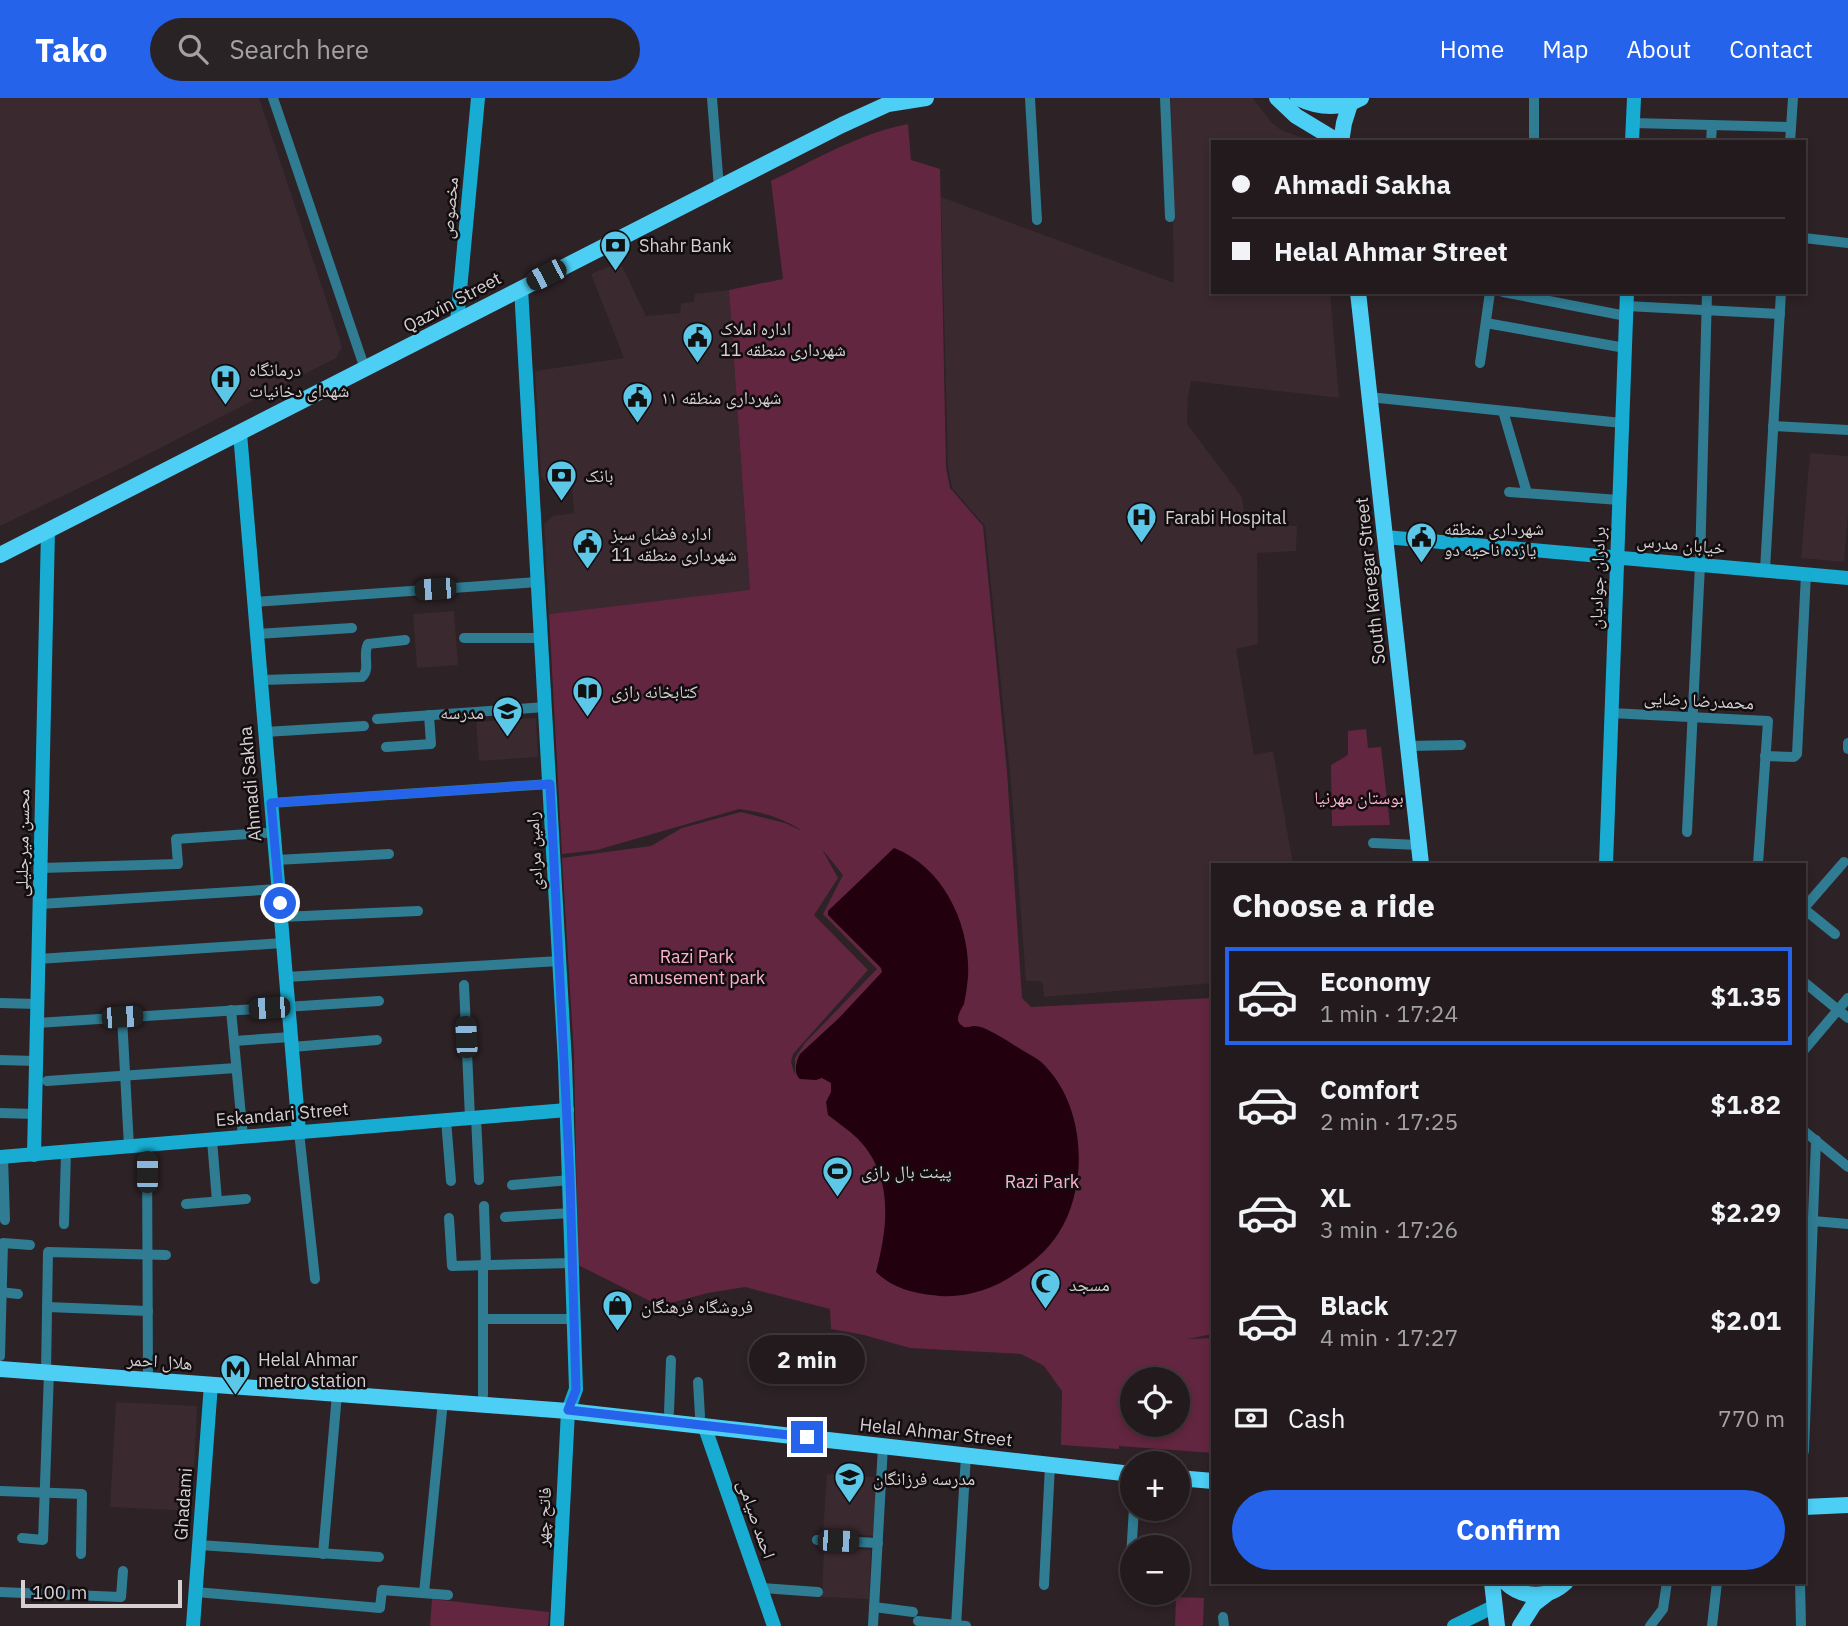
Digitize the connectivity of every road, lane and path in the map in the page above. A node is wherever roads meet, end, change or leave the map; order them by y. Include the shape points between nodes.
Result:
1 (273, 98) edge
2 (478, 98) edge
3 (712, 98) edge
4 (926, 98) edge
5 (1030, 98) edge
6 (1165, 98) edge
7 (1277, 98) edge
8 (1298, 98) edge
9 (1534, 98) edge
10 (1634, 98) edge
11 (1793, 98) edge
12 (909, 99) edge
13 (1356, 101) edge
14 (1633, 123) junction
15 (1712, 125) junction
16 (1791, 127) junction
17 (1337, 140) edge
18 (1340, 140) edge
19 (1534, 140) edge
20 (1632, 140) edge
21 (1711, 140) edge
22 (1790, 140) edge
23 (719, 188) junction
24 (1170, 218) dead end
25 (1037, 220) dead end
26 (1806, 238) edge
27 (1848, 243) edge
28 (521, 288) junction
29 (1358, 294) edge
30 (1490, 294) edge
31 (1522, 294) edge
32 (1707, 294) edge
33 (1781, 294) edge
34 (1626, 305) edge
35 (1707, 310) junction
36 (1780, 314) junction
37 (457, 322) junction
38 (1486, 323) junction
39 (1625, 348) junction
40 (1480, 363) dead end
41 (365, 369) junction
42 (1370, 397) junction
43 (1503, 411) junction
44 (1622, 423) junction
45 (1773, 426) junction
46 (1848, 430) edge
47 (240, 433) junction
48 (1508, 492) dead end
49 (1527, 493) junction
50 (1619, 500) junction
51 (48, 531) junction
52 (1385, 537) junction
53 (0, 555) edge
54 (1617, 557) junction
55 (1700, 565) junction
56 (1765, 570) junction
57 (1806, 574) junction
58 (1848, 578) edge
59 (538, 582) junction
60 (254, 602) junction
61 (352, 628) dead end
62 (257, 634) junction
63 (464, 638) dead end
64 (541, 638) junction
65 (405, 640) dead end
66 (261, 680) junction
67 (545, 707) junction
68 (1611, 713) junction
69 (429, 715) junction
70 (1692, 718) junction
71 (377, 719) dead end
72 (364, 726) dead end
73 (265, 733) junction
74 (1848, 743) edge
75 (1461, 745) dead end
76 (1408, 746) junction
77 (386, 747) dead end
78 (1848, 750) edge
79 (1765, 756) junction
80 (550, 784) junction
81 (271, 803) junction
82 (1687, 832) dead end
83 (265, 834) dead end
84 (1373, 843) dead end
85 (1419, 845) junction
86 (390, 854) dead end
87 (276, 860) junction
88 (1844, 862) edge
89 (1421, 863) edge
90 (1606, 863) edge
91 (1758, 863) edge
92 (41, 868) junction
93 (278, 889) junction
94 (40, 904) junction
95 (1806, 907) edge
96 (418, 911) dead end
97 (1806, 911) edge
98 (281, 917) junction
99 (1835, 933) dead end
100 (283, 943) junction
101 (38, 959) junction
102 (560, 961) junction
103 (286, 977) junction
104 (1806, 984) edge
105 (464, 985) dead end
106 (1848, 998) edge
107 (379, 1001) dead end
108 (0, 1003) edge
109 (37, 1004) junction
110 (288, 1007) junction
111 (231, 1010) junction
112 (1838, 1010) junction
113 (122, 1017) junction
114 (1848, 1018) edge
115 (37, 1023) junction
116 (377, 1040) dead end
117 (234, 1041) junction
118 (291, 1042) junction
119 (1806, 1048) edge
120 (0, 1060) edge
121 (36, 1061) junction
122 (236, 1069) junction
123 (125, 1076) junction
124 (47, 1081) dead end
125 (567, 1110) junction
126 (0, 1113) edge
127 (35, 1114) junction
128 (473, 1118) junction
129 (446, 1120) junction
130 (299, 1132) junction
131 (1806, 1132) edge
132 (243, 1137) junction
133 (212, 1140) junction
134 (1816, 1140) junction
135 (147, 1145) junction
136 (129, 1147) junction
137 (66, 1152) junction
138 (34, 1155) junction
139 (1, 1157) edge
140 (1848, 1167) edge
141 (479, 1180) dead end
142 (570, 1180) junction
143 (451, 1181) dead end
144 (512, 1185) dead end
145 (1809, 1186) edge
146 (246, 1199) dead end
147 (216, 1201) junction
148 (186, 1204) dead end
149 (484, 1206) dead end
150 (571, 1213) junction
151 (505, 1217) dead end
152 (449, 1218) dead end
153 (5, 1220) dead end
154 (1812, 1221) junction
155 (64, 1224) dead end
156 (1848, 1224) edge
157 (30, 1245) dead end
158 (148, 1254) junction
159 (166, 1255) dead end
160 (573, 1262) junction
161 (485, 1264) junction
162 (1807, 1266) edge
163 (314, 1279) dead end
164 (1, 1292) edge
165 (18, 1294) dead end
166 (47, 1307) junction
167 (148, 1311) junction
168 (574, 1319) junction
169 (483, 1320) junction
170 (1806, 1354) edge
171 (0, 1356) edge
172 (671, 1360) dead end
173 (0, 1369) edge
174 (47, 1372) junction
175 (148, 1380) junction
176 (698, 1382) dead end
177 (211, 1384) junction
178 (337, 1394) junction
179 (483, 1395) dead end
180 (443, 1401) junction
181 (568, 1410) junction
182 (669, 1412) dead end
183 (702, 1420) junction
184 (883, 1446) junction
185 (966, 1455) junction
186 (1050, 1465) junction
187 (1120, 1473) edge
188 (1190, 1479) edge
189 (1211, 1481) edge
190 (0, 1491) edge
191 (44, 1492) junction
192 (1848, 1505) edge
193 (1806, 1507) edge
194 (22, 1538) dead end
195 (817, 1540) dead end
196 (878, 1543) junction
197 (199, 1545) junction
198 (81, 1554) dead end
199 (323, 1554) junction
200 (379, 1557) dead end
201 (123, 1571) dead end
202 (1492, 1584) edge
203 (1508, 1584) edge
204 (1563, 1584) edge
205 (1667, 1584) edge
206 (1717, 1584) edge
207 (1800, 1584) edge
208 (1044, 1586) dead end
209 (761, 1588) junction
210 (0, 1592) edge
211 (196, 1592) junction
212 (818, 1592) dead end
213 (424, 1593) junction
214 (1547, 1594) junction
215 (448, 1595) dead end
216 (1495, 1606) junction
217 (874, 1607) junction
218 (193, 1626) edge
219 (557, 1626) edge
220 (774, 1626) edge
221 (873, 1626) edge
222 (959, 1626) edge
223 (1454, 1626) edge
224 (1497, 1626) edge
225 (1520, 1626) edge
226 (1650, 1626) edge
227 (1712, 1626) edge
228 (1801, 1626) edge

1 - 41 street
2 - 37 street, مخصوص
3 - 23 street
4 - 12 main road, Qazvin Street
5 - 25 street
6 - 24 street
7 - 17 main road via 1296,116
8 - 13 main road via 1320,106
9 - 19 street
10 - 14 street
11 - 16 street
12 - 23 main road, Qazvin Street via 862,115
13 - 18 main road
14 - 15 street
14 - 20 street
15 - 16 street
15 - 21 street
16 - 22 street
23 - 28 main road, Qazvin Street
26 - 27 street
28 - 37 main road, Qazvin Street
28 - 59 street, رامین مرادی
29 - 42 main road, South Karegar Street
30 - 38 street
31 - 34 street
32 - 35 street
33 - 36 street
34 - 35 street
34 - 39 street, برادران جوادیان
35 - 36 street
35 - 55 street
36 - 45 street
37 - 41 main road, Qazvin Street
38 - 39 street
38 - 40 street
39 - 44 street, برادران جوادیان
41 - 47 main road, Qazvin Street
42 - 43 street
42 - 52 main road, South Karegar Street
43 - 44 street
43 - 49 street
44 - 50 street, برادران جوادیان
45 - 46 street
45 - 56 street
47 - 51 main road, Qazvin Street
47 - 60 street, Ahmadi Sakha
48 - 49 street
49 - 50 street
50 - 54 street, برادران جوادیان
51 - 53 main road, Qazvin Street
51 - 92 street, محسن میرجلیلی
52 - 54 street, خیابان مدرس
52 - 76 main road, South Karegar Street
54 - 55 street, خیابان مدرس
54 - 68 street, برادران جوادیان
55 - 56 street, خیابان مدرس
55 - 70 street
56 - 57 street, خیابان مدرس
57 - 58 street, خیابان مدرس
57 - 79 street via 1796,756
59 - 60 street
59 - 64 street, رامین مرادی
60 - 62 street, Ahmadi Sakha
61 - 62 street
62 - 66 street, Ahmadi Sakha
63 - 64 street
64 - 67 street, رامین مرادی
65 - 66 street via 368,644 362,677
66 - 73 street, Ahmadi Sakha
67 - 69 street
67 - 80 street, رامین مرادی
68 - 70 street, محمدرضا رضایی
68 - 90 street, برادران جوادیان
69 - 71 street
69 - 77 street via 431,744
70 - 79 street, محمدرضا رضایی via 1768,721
70 - 82 street
72 - 73 street
73 - 81 street, Ahmadi Sakha
74 - 78 street
75 - 76 street
76 - 85 main road, South Karegar Street
79 - 91 street, محمدرضا رضایی
80 - 81 street
80 - 102 street, رامین مرادی
81 - 87 street, Ahmadi Sakha
83 - 92 street via 176,839 178,864
84 - 85 street
85 - 89 main road, South Karegar Street
86 - 87 street
87 - 93 street, Ahmadi Sakha
88 - 95 street
92 - 94 street, محسن میرجلیلی
93 - 94 street
93 - 98 street, Ahmadi Sakha
94 - 101 street, محسن میرجلیلی
96 - 98 street
97 - 99 street
98 - 100 street, Ahmadi Sakha
100 - 101 street
100 - 103 street, Ahmadi Sakha
101 - 109 street, محسن میرجلیلی
102 - 103 street
102 - 125 street, رامین مرادی
103 - 110 street, Ahmadi Sakha
104 - 112 street
105 - 128 street
106 - 112 street
107 - 110 street
108 - 109 street
109 - 115 street, محسن میرجلیلی
110 - 111 street
110 - 118 street, Ahmadi Sakha
111 - 113 street
111 - 117 street
112 - 114 street
112 - 119 street
113 - 115 street
113 - 123 street
115 - 121 street, محسن میرجلیلی
116 - 118 street
117 - 118 street
117 - 122 street
118 - 130 street, Ahmadi Sakha
120 - 121 street
121 - 127 street, محسن میرجلیلی
122 - 123 street
122 - 132 street
123 - 124 street
123 - 136 street
125 - 128 street, Eskandari Street
125 - 142 street, رامین مرادی
126 - 127 street
127 - 138 street, محسن میرجلیلی
128 - 129 street, Eskandari Street
128 - 141 street
129 - 130 street, Eskandari Street
129 - 143 street
130 - 132 street, Eskandari Street
130 - 163 street
131 - 134 street
132 - 133 street, Eskandari Street
133 - 135 street, Eskandari Street
133 - 147 street
134 - 140 street
134 - 145 street
135 - 136 street, Eskandari Street
135 - 158 street
136 - 137 street, Eskandari Street
137 - 138 street, Eskandari Street
137 - 155 street
138 - 139 street, Eskandari Street
139 - 153 street
142 - 144 street
142 - 150 street, رامین مرادی
145 - 154 street
146 - 147 street
147 - 148 street
149 - 161 street
150 - 151 street
150 - 160 street, رامین مرادی
152 - 161 street via 452,1266
154 - 156 street
154 - 162 street
157 - 164 street via 3,1243
158 - 159 street
158 - 166 street via 48,1252
158 - 167 street
160 - 161 street
160 - 168 street, رامین مرادی
161 - 169 street
162 - 170 street
164 - 165 street
164 - 171 street
166 - 167 street
166 - 174 street
167 - 175 street
168 - 169 street
168 - 181 street, رامین مرادی via 576,1390
169 - 179 street
172 - 182 street
173 - 174 main road, هلال احمر
174 - 175 main road, هلال احمر
174 - 191 street
175 - 177 main road, هلال احمر
176 - 183 street
177 - 178 main road, هلال احمر
177 - 197 street, Ghadami
178 - 180 main road, هلال احمر
178 - 199 street
180 - 181 main road, هلال احمر
180 - 213 street
181 - 183 main road, Helal Ahmar Street
181 - 219 street, فاتح چهر
183 - 184 main road, Helal Ahmar Street
183 - 209 street, احمد صیامی
184 - 185 main road, Helal Ahmar Street
184 - 196 street
185 - 186 main road, Helal Ahmar Street
185 - 222 street
186 - 187 main road, Helal Ahmar Street
186 - 208 street
188 - 189 main road
190 - 191 street
191 - 194 street via 43,1540
191 - 198 street via 82,1494
192 - 193 main road
195 - 196 street
196 - 217 street
197 - 199 street
197 - 211 street, Ghadami
199 - 200 street
201 - 210 street via 121,1597
202 - 216 main road
203 - 214 main road via 1523,1594
204 - 214 main road
205 - 226 street via 1663,1609
206 - 227 street
207 - 228 street
209 - 212 street
209 - 220 street, احمد صیامی
211 - 213 street via 380,1608 382,1590
211 - 218 street, Ghadami
213 - 215 street
214 - 225 main road
216 - 223 street
216 - 224 main road
217 - 221 street
217 - 222 street

